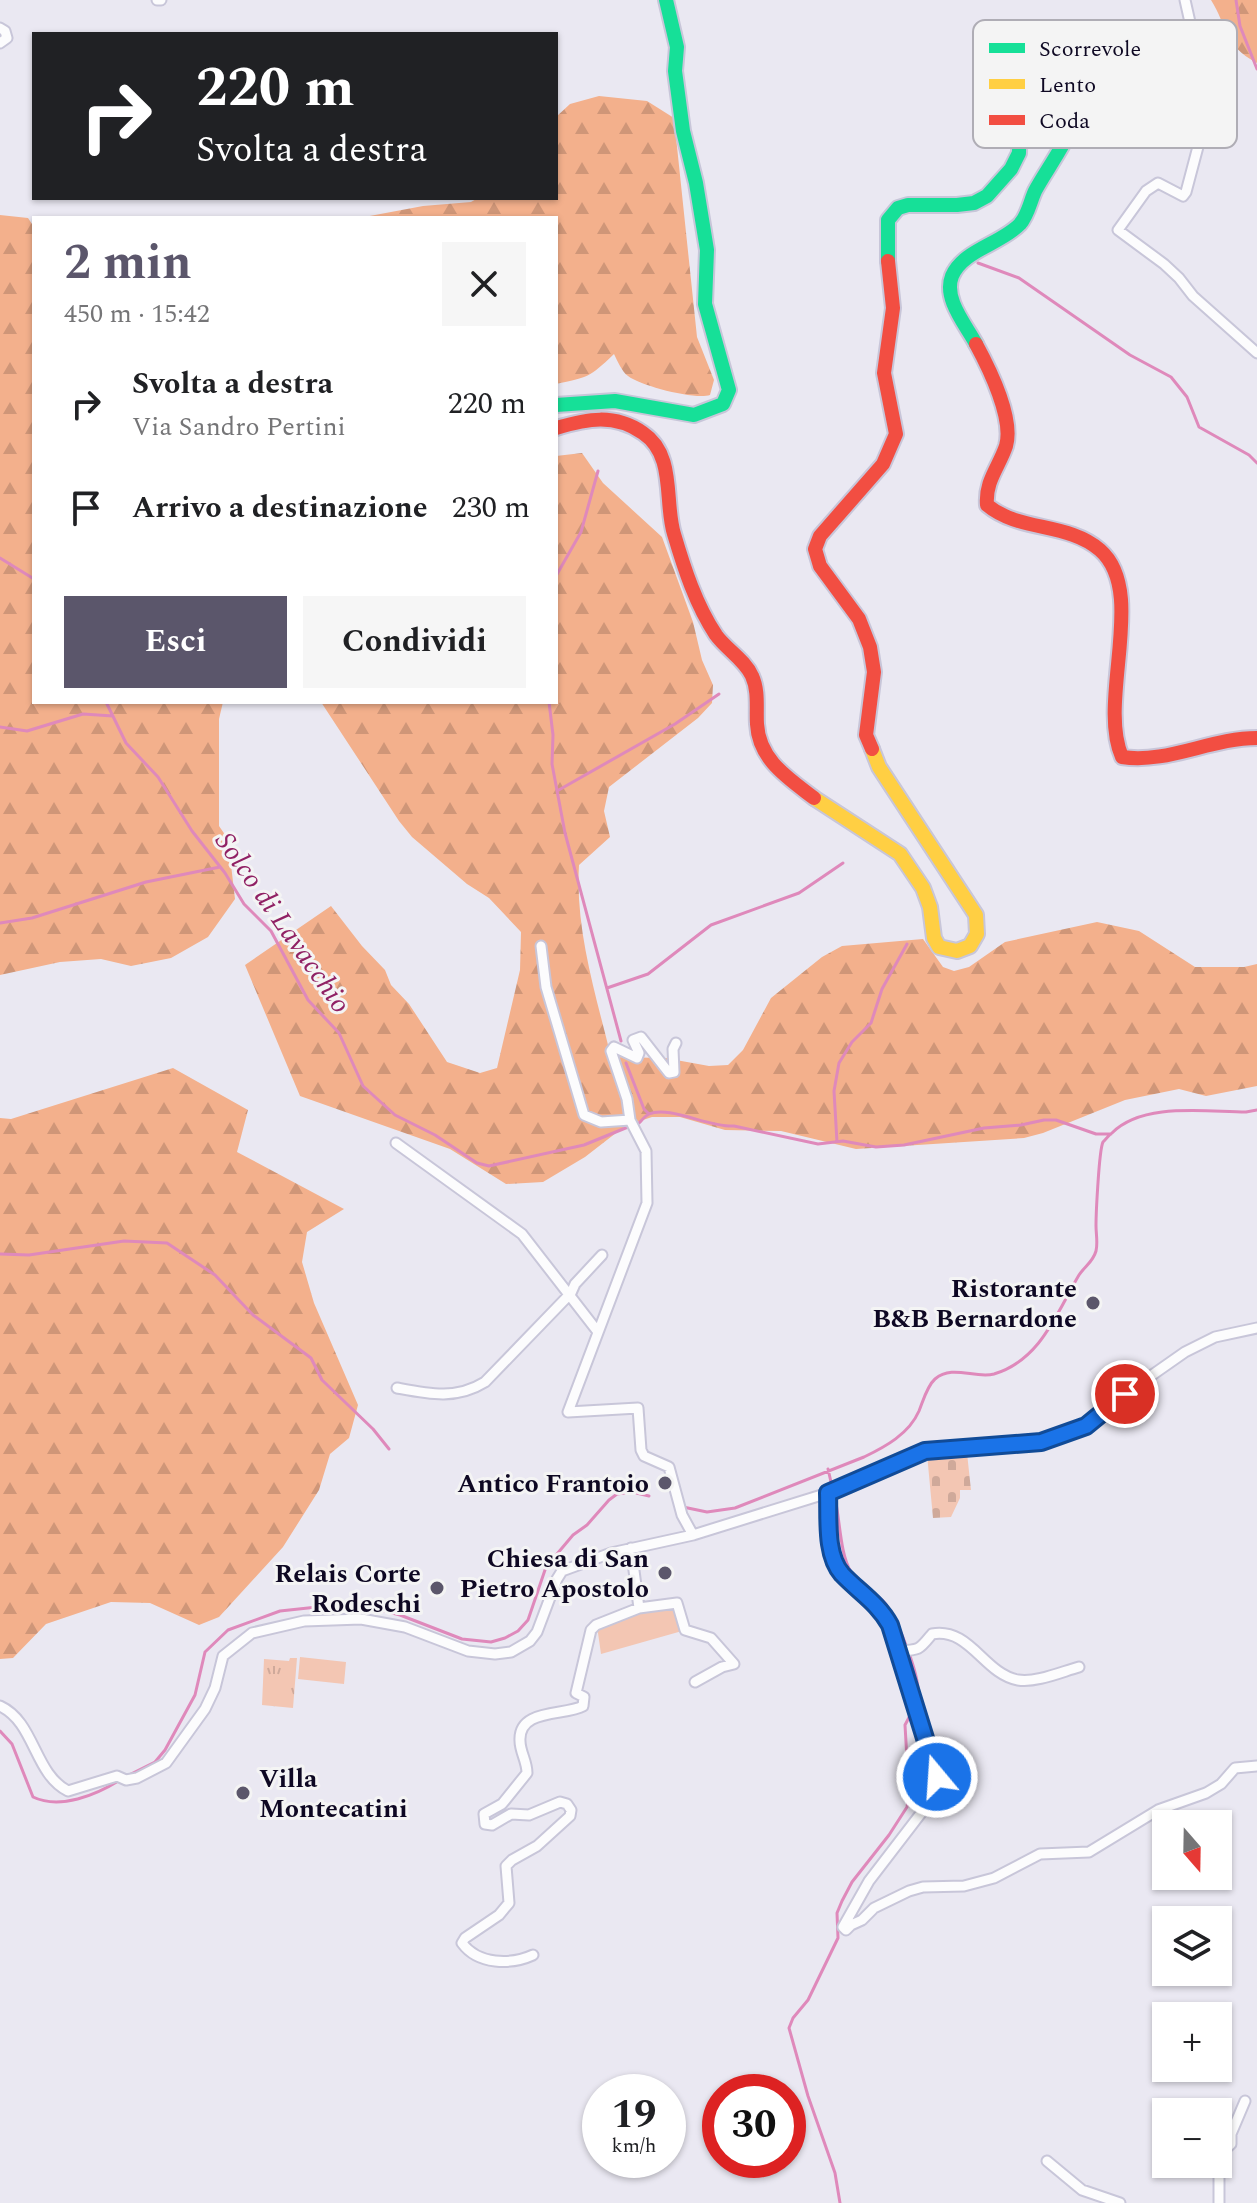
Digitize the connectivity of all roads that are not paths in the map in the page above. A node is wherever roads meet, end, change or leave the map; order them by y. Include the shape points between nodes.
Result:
1 (666, 0) edge
2 (1185, 0) edge
3 (1189, 20) edge
4 (0, 28) edge
5 (0, 43) edge
6 (1019, 148) edge
7 (1059, 148) edge
8 (1198, 148) edge
9 (1257, 353) edge
10 (558, 405) edge
11 (558, 427) edge
12 (1257, 738) edge
13 (541, 946) dead end
14 (676, 1043) dead end
15 (630, 1120) junction
16 (396, 1143) dead end
17 (602, 1255) dead end
18 (571, 1293) junction
19 (1257, 1328) edge
20 (598, 1332) junction
21 (397, 1388) dead end
22 (828, 1493) junction
23 (693, 1535) junction
24 (631, 1548) junction
25 (639, 1608) junction
26 (899, 1651) junction
27 (1079, 1667) dead end
28 (695, 1682) dead end
29 (0, 1706) edge
30 (1257, 1766) edge
31 (533, 1955) dead end
32 (1245, 2101) dead end
33 (1047, 2161) dead end
34 (1120, 2203) edge
35 (1219, 2203) edge

1 - 10 main road via 677,47 679,107 707,250 705,304 729,390 723,404 694,415 615,401
2 - 3 street
4 - 5 street via 7,38
6 - 11 main road via 1011,169 974,203 908,205 891,213 886,235 893,308 884,373 896,434 883,464 820,536 815,549 820,566 867,635 874,672 866,735 879,767 976,915 979,930 966,950 939,947 923,888 900,854 832,811 769,761 757,728 752,675 717,636 698,603 674,535 659,450 644,433 619,422 592,418
7 - 12 main road via 1023,221 960,264 950,284 1008,430 986,485 987,505 1002,517 1063,531 1088,543 1114,566 1120,591 1113,732 1122,757 1149,758 1234,737
8 - 9 street via 1183,196 1158,183 1118,230 1164,264
13 - 15 street via 546,987 584,1115 601,1122
14 - 15 street via 674,1072 669,1073 641,1037 633,1042 637,1058 614,1047 611,1051
15 - 20 street via 646,1151 647,1203
16 - 18 street via 510,1222
17 - 18 street
18 - 20 street
18 - 21 street via 471,1391 437,1395
19 - 22 street via 1215,1337 1185,1352 1086,1426 1041,1442 925,1451
20 - 23 street via 568,1412 638,1408 641,1450 669,1467
22 - 23 street
22 - 26 street via 833,1558 840,1572 881,1609
23 - 24 street
24 - 25 street
24 - 29 street via 562,1571 537,1632 511,1652 468,1651 405,1627 361,1619 304,1621 252,1633 223,1656 215,1688 180,1747 166,1763 127,1778 68,1791 48,1772 10,1710
25 - 28 street via 677,1603 685,1630 711,1638 734,1664
25 - 31 street via 591,1630 576,1693 584,1697 583,1706 535,1717 525,1725 520,1741 527,1773 502,1804 484,1814 488,1825 560,1802 571,1810 564,1823 506,1866 509,1903 462,1943 485,1958 506,1963
26 - 27 street via 925,1647 932,1634 942,1632 1021,1681
26 - 30 street via 937,1777 925,1808 852,1908 846,1930 909,1891 994,1878 1040,1854 1089,1852 1158,1810 1206,1793 1235,1768
32 - 35 street via 1231,2144 1219,2155
33 - 34 street via 1082,2190

